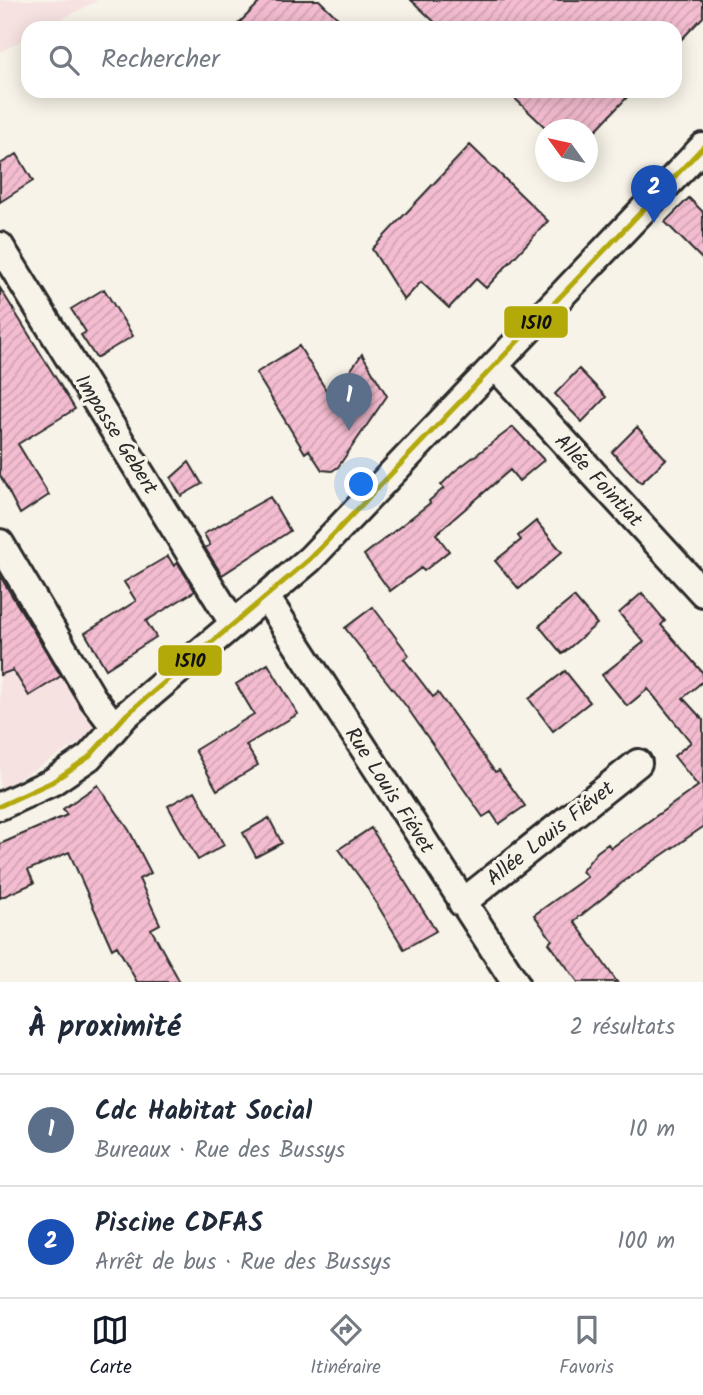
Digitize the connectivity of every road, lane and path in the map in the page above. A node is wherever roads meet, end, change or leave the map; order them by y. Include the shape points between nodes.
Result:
1 (703, 147) edge
2 (0, 246) edge
3 (495, 366) junction
4 (0, 542) edge
5 (703, 593) edge
6 (266, 597) junction
7 (233, 623) junction
8 (114, 726) junction
9 (638, 763) dead end
10 (0, 806) edge
11 (462, 903) junction
12 (515, 982) edge

1 - 3 street
2 - 7 street, Impasse Gebert
3 - 5 street, Allée Fointiat
3 - 6 street via 354,515
4 - 8 street
6 - 7 street
6 - 11 street, Rue Louis Fiévet
7 - 8 street
8 - 10 street via 104,744 89,757 52,782
9 - 11 street, Allée Louis Fiévet
11 - 12 street, Rue Louis Fiévet

